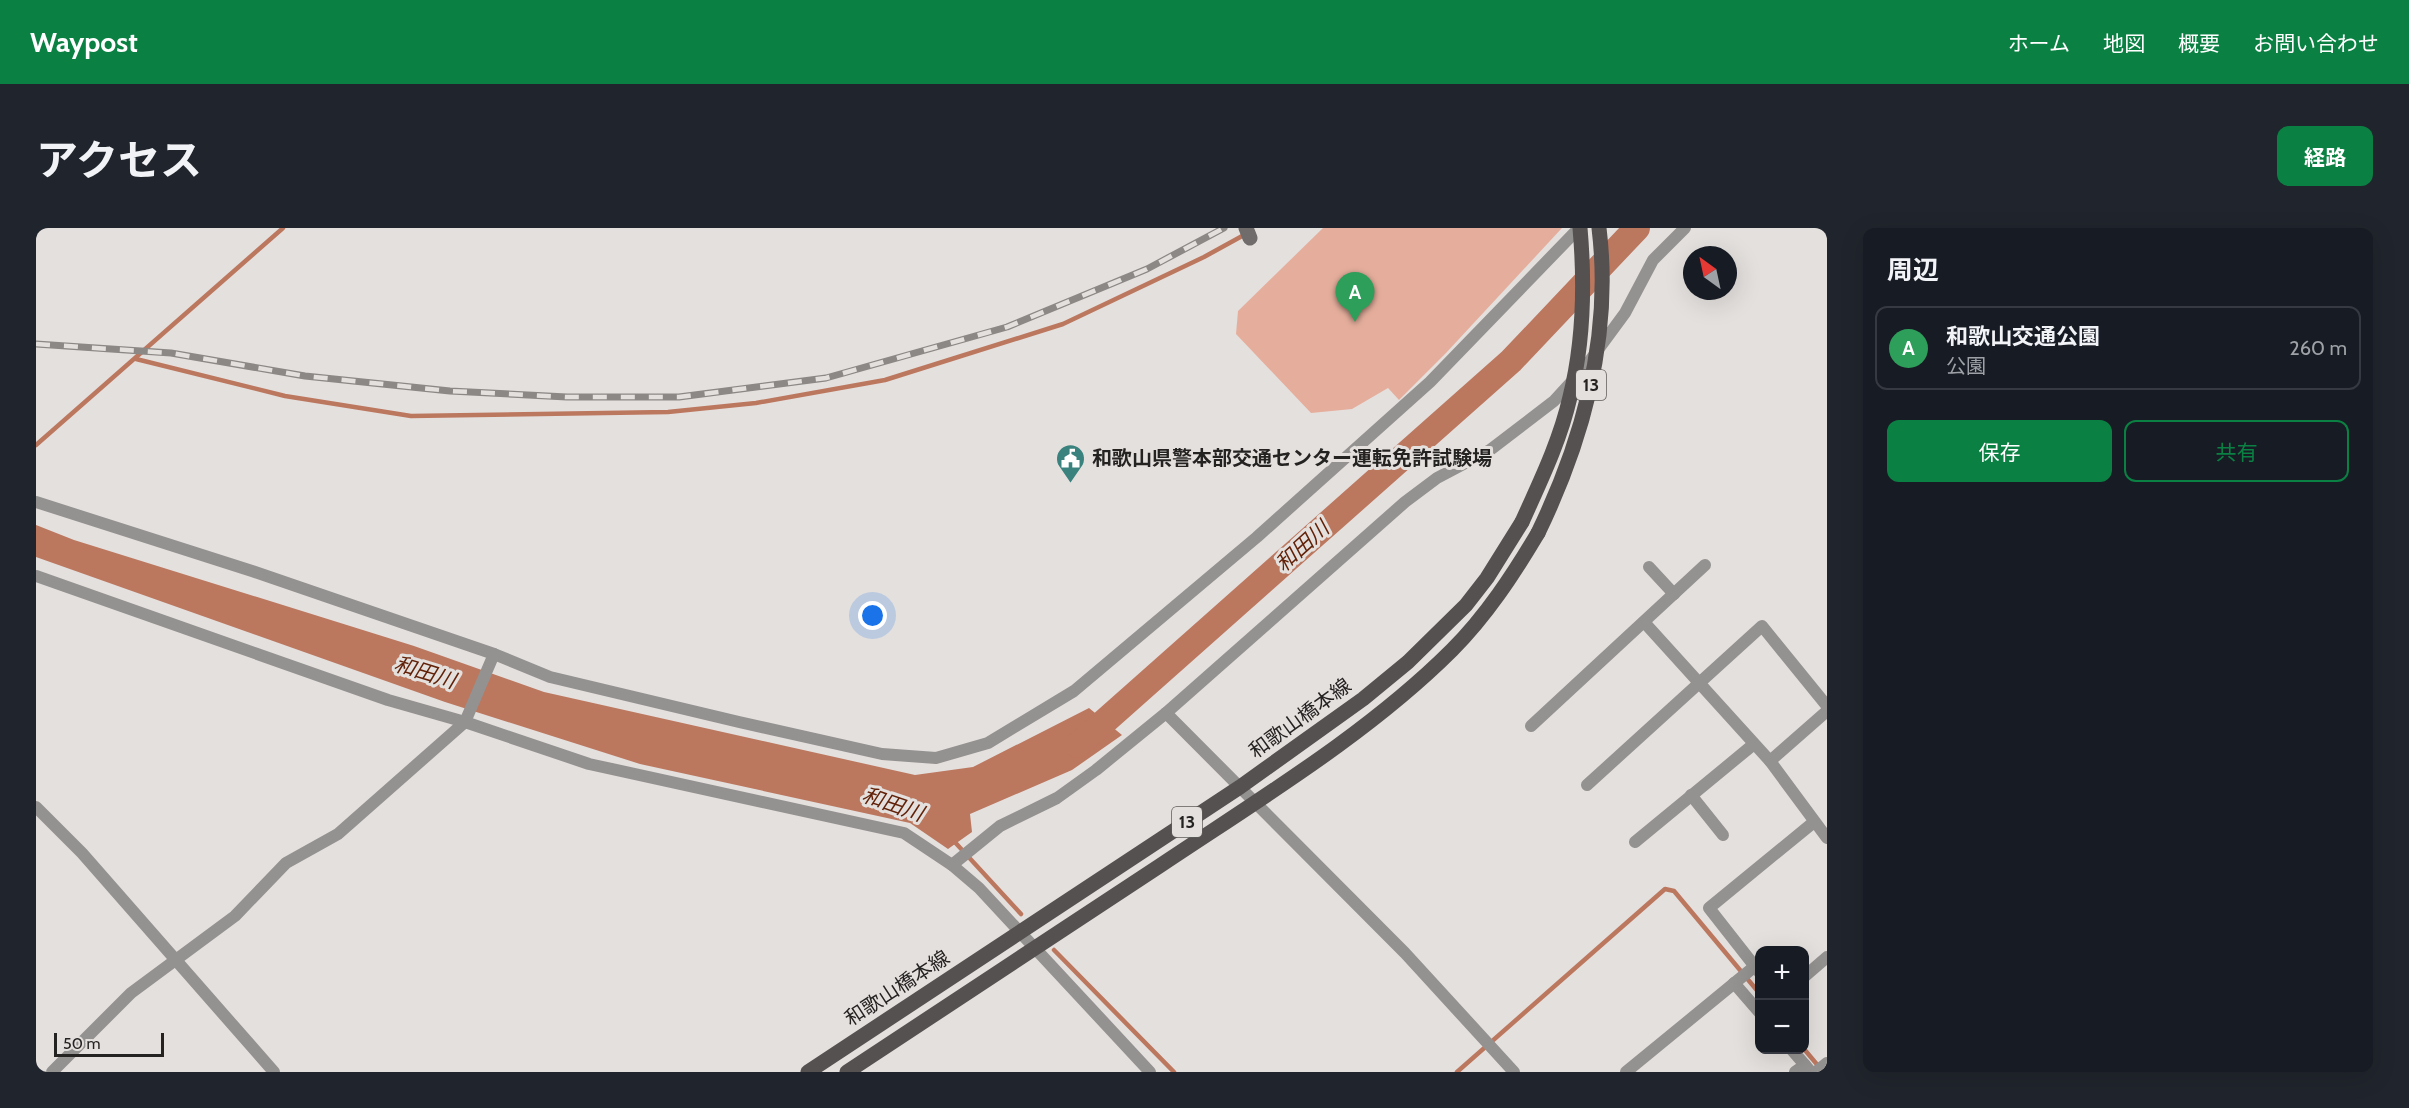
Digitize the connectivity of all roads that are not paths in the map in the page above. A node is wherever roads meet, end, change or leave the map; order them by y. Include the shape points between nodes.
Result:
1 (1579, 228) edge
2 (1599, 228) edge
3 (1685, 228) edge
4 (36, 501) edge
5 (1706, 565) dead end
6 (1649, 567) dead end
7 (36, 576) edge
8 (1674, 594) junction
9 (1644, 622) junction
10 (492, 656) junction
11 (1699, 682) junction
12 (1827, 706) edge
13 (1827, 711) edge
14 (1166, 713) junction
15 (465, 722) junction
16 (1532, 726) dead end
17 (1754, 744) junction
18 (1770, 761) junction
19 (1587, 785) dead end
20 (1240, 787) junction
21 (1691, 795) junction
22 (1255, 802) junction
23 (36, 807) edge
24 (1814, 822) junction
25 (1723, 835) dead end
26 (1827, 838) edge
27 (1635, 842) dead end
28 (952, 865) junction
29 (1020, 932) junction
30 (1034, 948) junction
31 (1827, 957) edge
32 (177, 960) junction
33 (1755, 967) edge
34 (1755, 971) edge
35 (1809, 973) edge
36 (1734, 984) junction
37 (1755, 1007) edge
38 (1794, 1054) edge
39 (1827, 1063) edge
40 (1804, 1070) edge
41 (52, 1072) edge
42 (274, 1072) edge
43 (808, 1072) edge
44 (847, 1072) edge
45 (1150, 1072) edge
46 (1514, 1072) edge
47 (1626, 1072) edge
48 (1816, 1072) edge

1 - 10 street via 1430,382 1257,537 1074,691 988,743 936,758 882,754 550,676
1 - 20 main road, 和歌山橋本線 / 13, bridge via 1583,310 1570,399 1522,522 1480,587 1426,646 1363,699
2 - 22 main road, 13, bridge via 1601,308 1594,370 1570,462 1538,533 1494,600 1438,663 1393,703
3 - 14 street via 1653,261 1625,314 1554,401 1490,450 1437,478 1405,502
4 - 10 street via 240,567
5 - 8 street
6 - 8 street
7 - 15 street via 388,700
8 - 9 street
9 - 11 street
9 - 16 street
10 - 15 street
11 - 12 street via 1762,626
11 - 17 street
11 - 19 street
13 - 18 street
14 - 20 street
14 - 28 street via 1057,798 1000,826
15 - 28 street via 590,764 904,833
15 - 32 street via 338,834 286,863 235,916
17 - 18 street
17 - 21 street
18 - 24 street
20 - 22 street
20 - 29 main road, 和歌山橋本線 / 13
21 - 25 street
21 - 27 street
22 - 30 main road, 13
22 - 46 street via 1405,953
23 - 32 street
24 - 26 street
24 - 33 street via 1709,908
28 - 29 street
29 - 30 street
29 - 43 main road, 和歌山橋本線 / 13
30 - 44 main road, 13
30 - 45 street
31 - 35 street
32 - 41 street via 131,993
32 - 42 street
34 - 36 street
36 - 37 street
36 - 47 street
38 - 40 street
39 - 48 street

